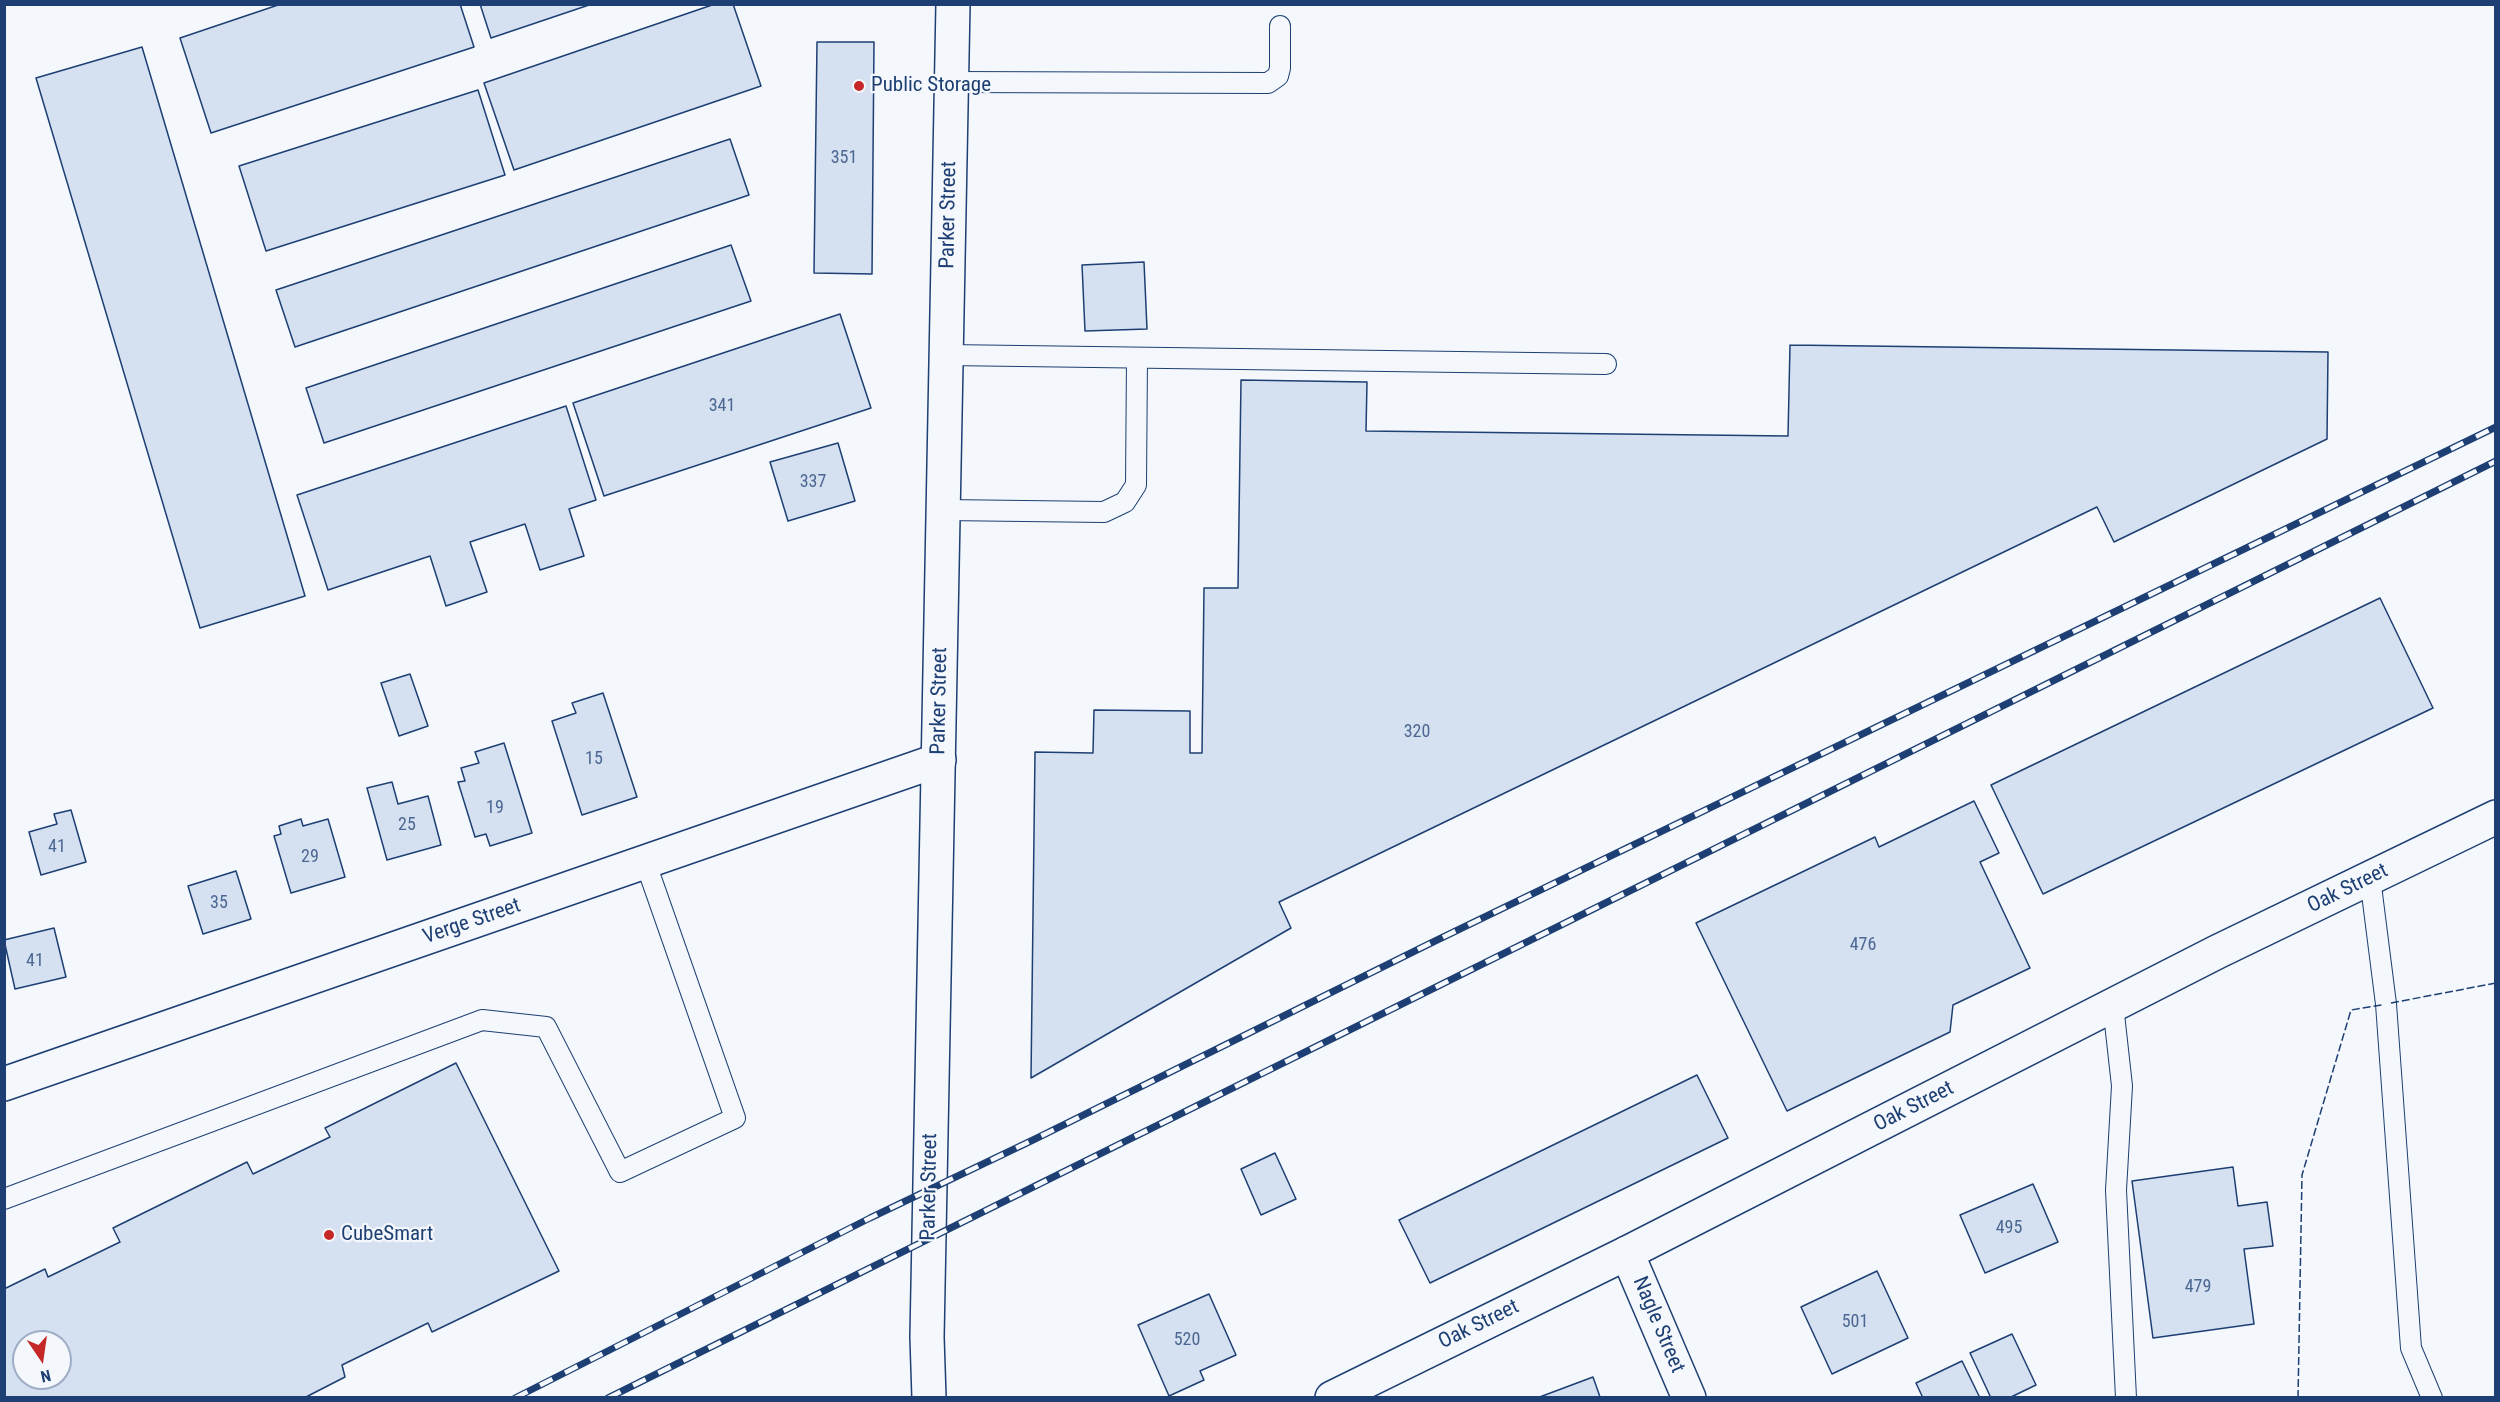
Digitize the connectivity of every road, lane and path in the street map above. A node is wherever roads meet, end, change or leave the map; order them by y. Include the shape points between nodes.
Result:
1 (953, 4) edge
2 (1280, 26) dead end
3 (952, 82) junction
4 (947, 355) junction
5 (1137, 358) junction
6 (1606, 364) dead end
7 (944, 510) junction
8 (939, 760) junction
9 (2496, 817) edge
10 (645, 861) junction
11 (2370, 878) junction
12 (2113, 1005) junction
13 (4, 1084) edge
14 (4, 1199) edge
15 (1627, 1253) junction
16 (928, 1398) edge
17 (1332, 1398) edge
18 (1689, 1398) edge
19 (2126, 1398) edge
20 (2432, 1398) edge

1 - 3 street, Parker Street
2 - 3 lane via 1280,68 1278,76 1268,83
3 - 4 street, Parker Street
4 - 5 lane
4 - 7 street, Parker Street
5 - 6 lane
5 - 7 lane via 1136,485 1125,502 1104,512
7 - 8 street, Parker Street
8 - 10 street, Verge Street
8 - 16 street, Parker Street
9 - 11 street, Oak Street
10 - 13 street, Verge Street
10 - 14 lane via 735,1118 620,1172 546,1027 482,1020
11 - 12 street, Oak Street
11 - 20 lane via 2386,1004 2411,1348
12 - 15 street, Oak Street
12 - 19 lane via 2122,1086 2116,1190
15 - 17 street, Oak Street
15 - 18 street, Nagle Street

